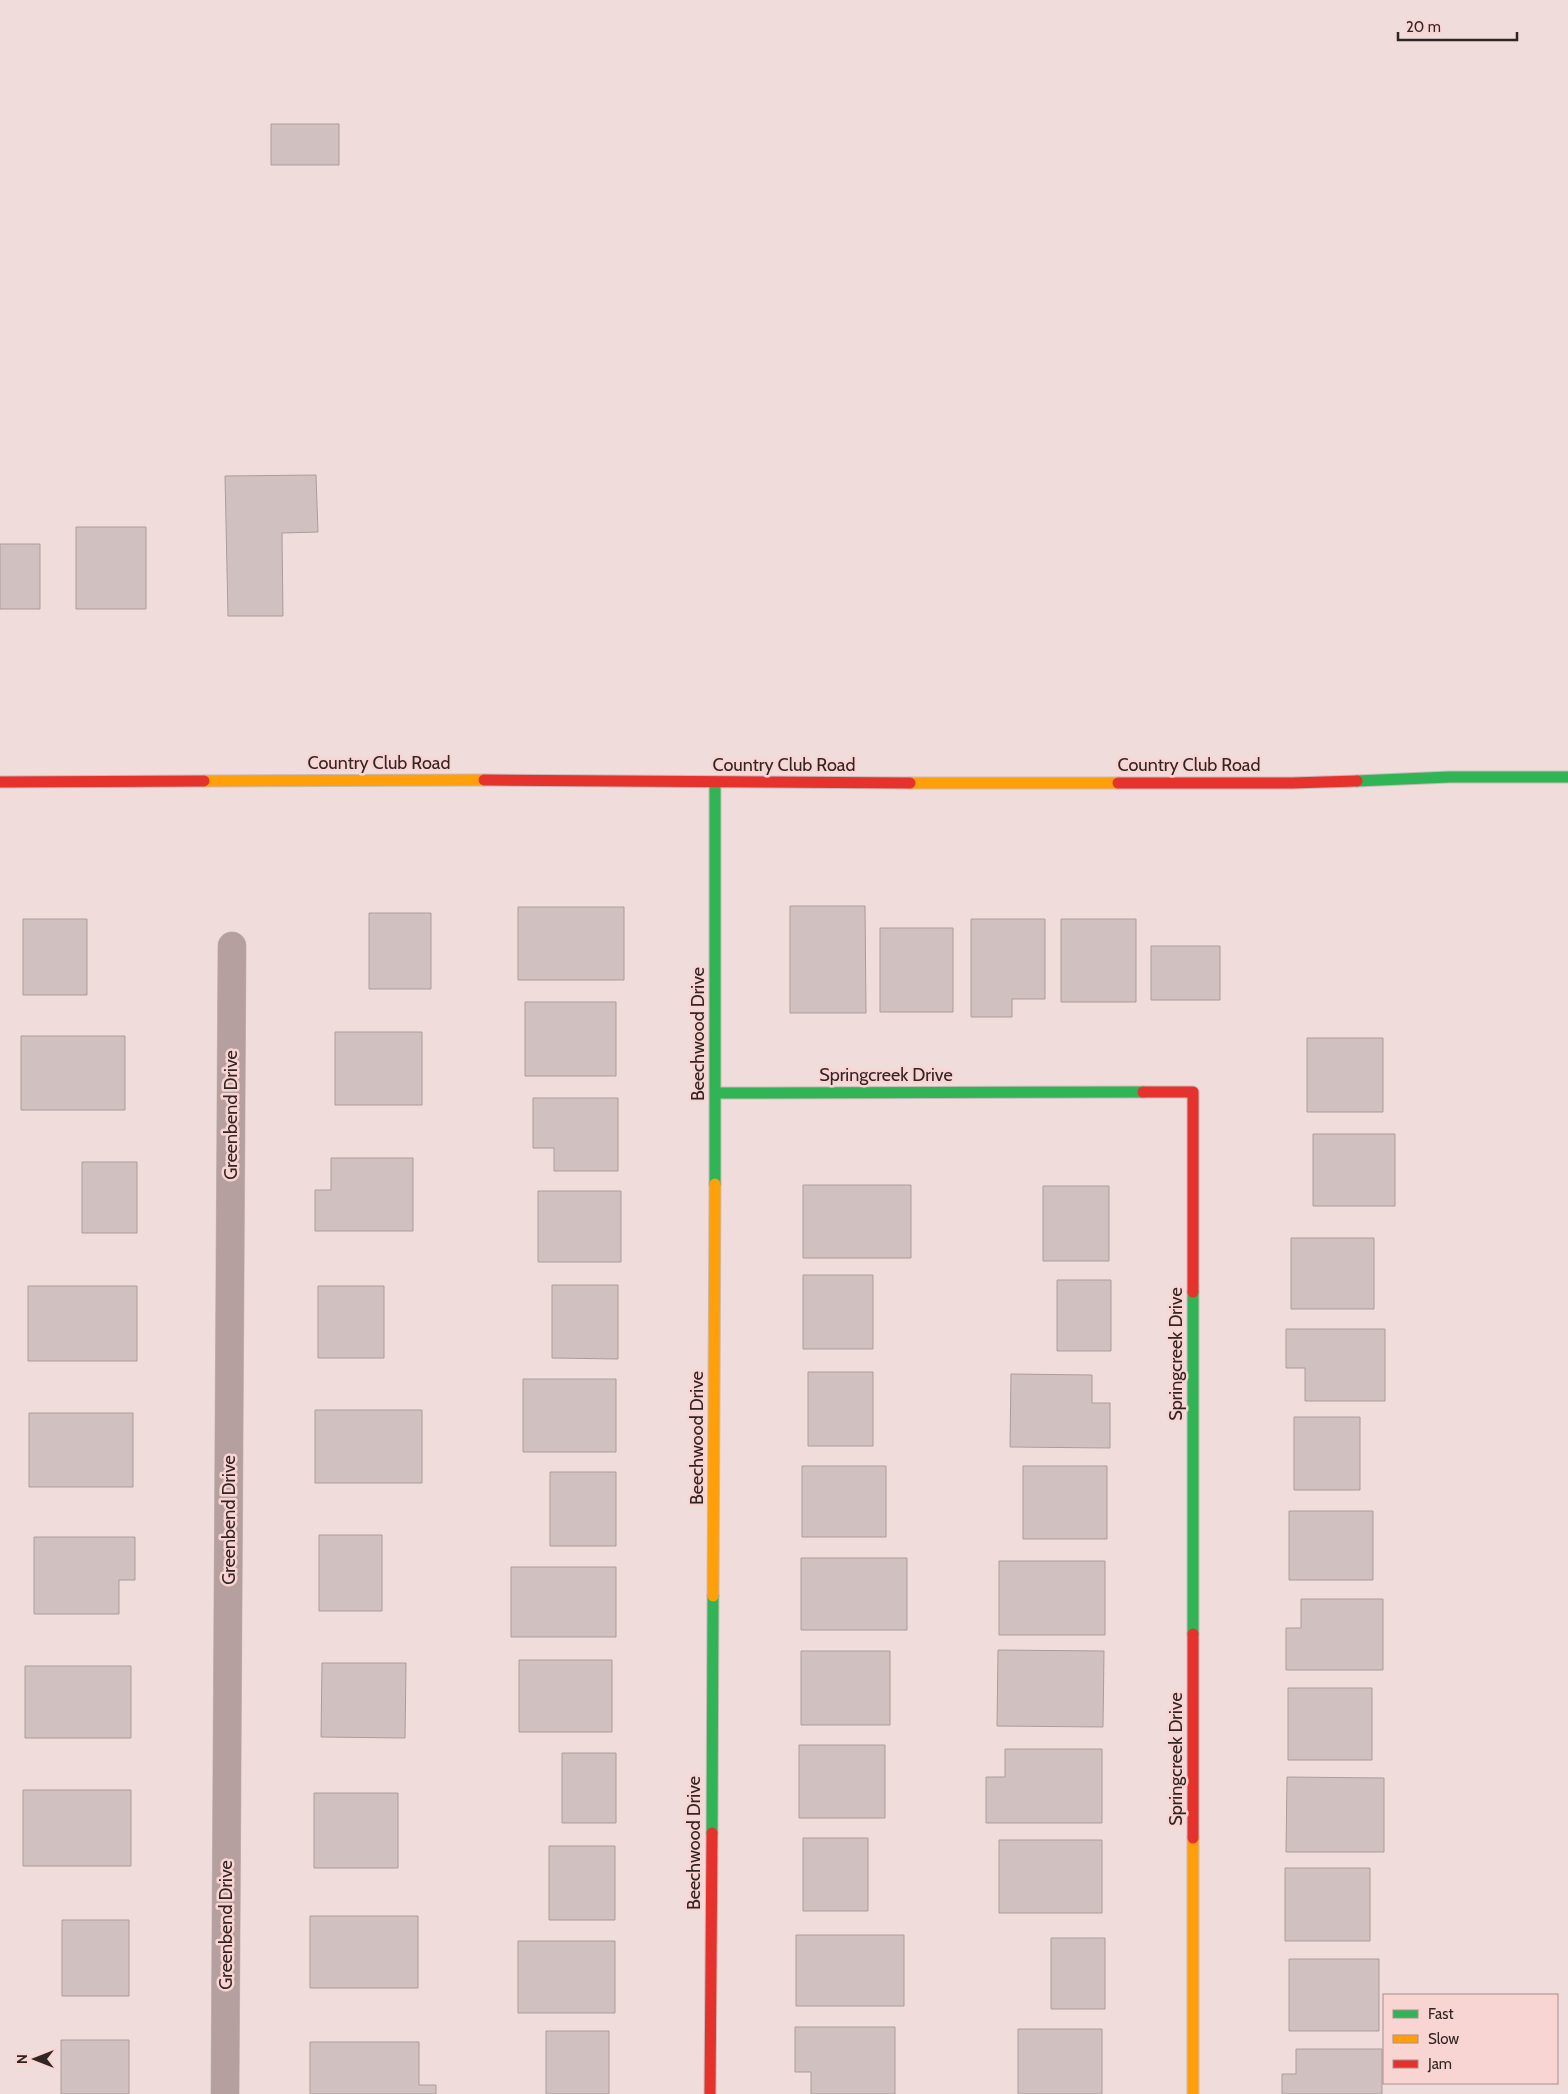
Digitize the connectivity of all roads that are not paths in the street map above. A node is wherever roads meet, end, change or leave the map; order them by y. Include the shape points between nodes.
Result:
1 (1568, 778) edge
2 (0, 782) edge
3 (715, 783) junction
4 (232, 946) dead end
5 (716, 1093) junction
6 (225, 2094) edge
7 (710, 2094) edge
8 (1193, 2094) edge

1 - 3 street, Country Club Road via 1292,783
2 - 3 street, Country Club Road via 473,780
3 - 5 street, Beechwood Drive
4 - 6 street, Greenbend Drive
5 - 7 street, Beechwood Drive
5 - 8 street, Springcreek Drive via 1193,1092

